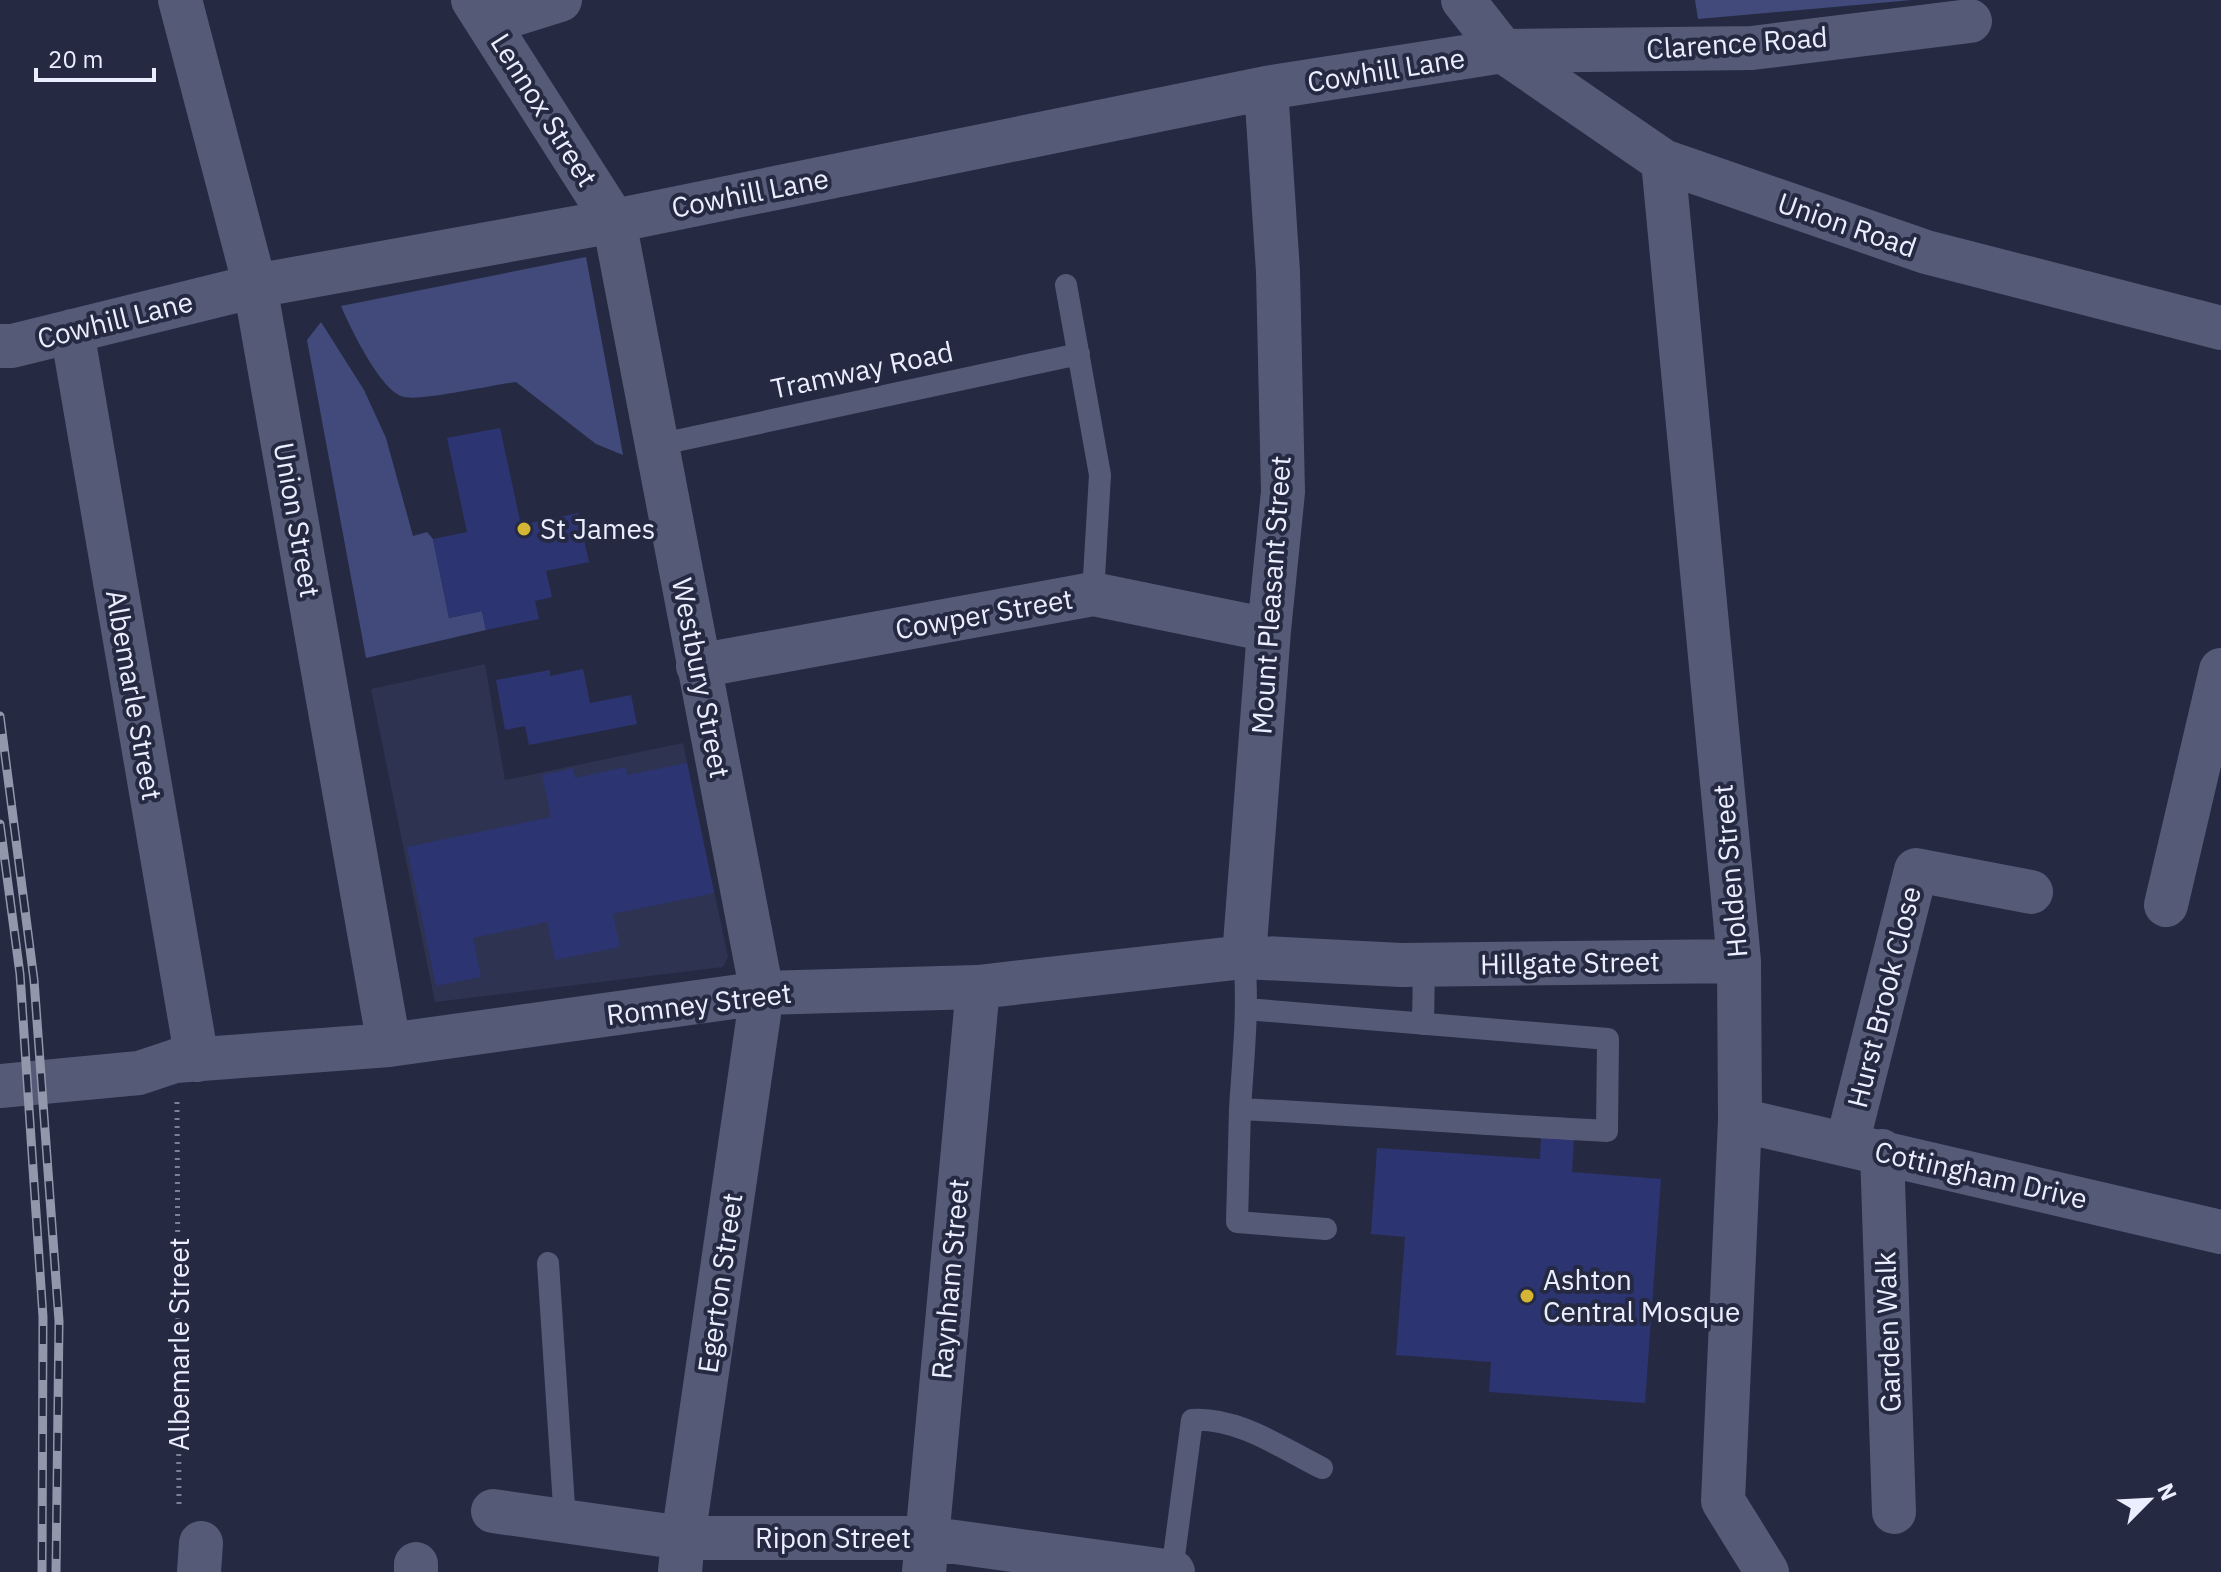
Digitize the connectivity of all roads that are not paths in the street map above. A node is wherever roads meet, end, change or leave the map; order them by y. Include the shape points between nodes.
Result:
1 (180, 0) edge
2 (560, 0) edge
3 (1463, 0) edge
4 (481, 11) edge
5 (1970, 21) dead end
6 (1503, 51) junction
7 (1266, 88) junction
8 (1663, 161) junction
9 (614, 221) junction
10 (1066, 285) dead end
11 (255, 286) junction
12 (2221, 328) edge
13 (72, 331) junction
14 (6, 346) edge
15 (1079, 354) junction
16 (657, 445) junction
17 (1093, 594) junction
18 (1269, 630) junction
19 (698, 666) junction
20 (2221, 670) edge
21 (2031, 892) dead end
22 (2166, 905) dead end
23 (1244, 957) junction
24 (1739, 961) junction
25 (1412, 964) junction
26 (978, 987) junction
27 (762, 993) junction
28 (1246, 1009) junction
29 (1423, 1024) junction
30 (389, 1045) junction
31 (170, 1065) junction
32 (0, 1086) edge
33 (1240, 1109) junction
34 (1740, 1120) junction
35 (1864, 1148) junction
36 (1326, 1229) dead end
37 (2221, 1232) edge
38 (548, 1263) dead end
39 (1322, 1468) dead end
40 (493, 1511) dead end
41 (1894, 1512) dead end
42 (565, 1521) junction
43 (681, 1555) edge
44 (925, 1555) edge
45 (1172, 1572) edge
46 (1767, 1572) edge

1 - 11 street, Union Street
2 - 4 street
3 - 6 street, Union Road
4 - 9 street, Lennox Street
5 - 6 street, Clarence Road via 1752,48
6 - 7 street, Cowhill Lane
6 - 8 street, Union Road
7 - 9 street, Cowhill Lane
7 - 18 street, Mount Pleasant Street via 1278,272 1283,492
8 - 12 street, Union Road via 1926,252
8 - 24 street, Holden Street
9 - 11 street, Cowhill Lane
9 - 16 street, Westbury Street
10 - 15 lane
11 - 13 street, Cowhill Lane
11 - 30 street, Union Street
13 - 14 street, Cowhill Lane
13 - 31 street, Albemarle Street
15 - 16 lane, Tramway Road
15 - 17 lane via 1100,475
16 - 19 street, Westbury Street
17 - 18 street, Cowper Street
17 - 19 street, Cowper Street
18 - 23 street, Mount Pleasant Street
19 - 27 street, Westbury Street
20 - 22 street
21 - 35 street, Hurst Brook Close via 1916,870
23 - 25 street, Romney Street
23 - 26 street, Romney Street
23 - 28 lane
24 - 25 street, Hillgate Street
24 - 34 street, Holden Street
25 - 29 lane
26 - 27 street, Romney Street
26 - 44 street, Raynham Street
27 - 30 street, Romney Street
27 - 43 street, Egerton Street
28 - 29 lane
28 - 33 lane
29 - 33 lane via 1608,1039 1607,1131
30 - 31 street, Romney Street
31 - 32 street, Romney Street
33 - 36 lane via 1237,1222
34 - 35 street, Cottingham Drive
34 - 46 street, Holden Street via 1723,1501
35 - 37 street, Cottingham Drive
35 - 41 street, Garden Walk
38 - 42 lane
39 - 45 lane via 1248,1431 1210,1419 1192,1420
40 - 42 street, Ripon Street
42 - 43 street, Ripon Street
43 - 44 street, Ripon Street
44 - 45 street, Ripon Street

